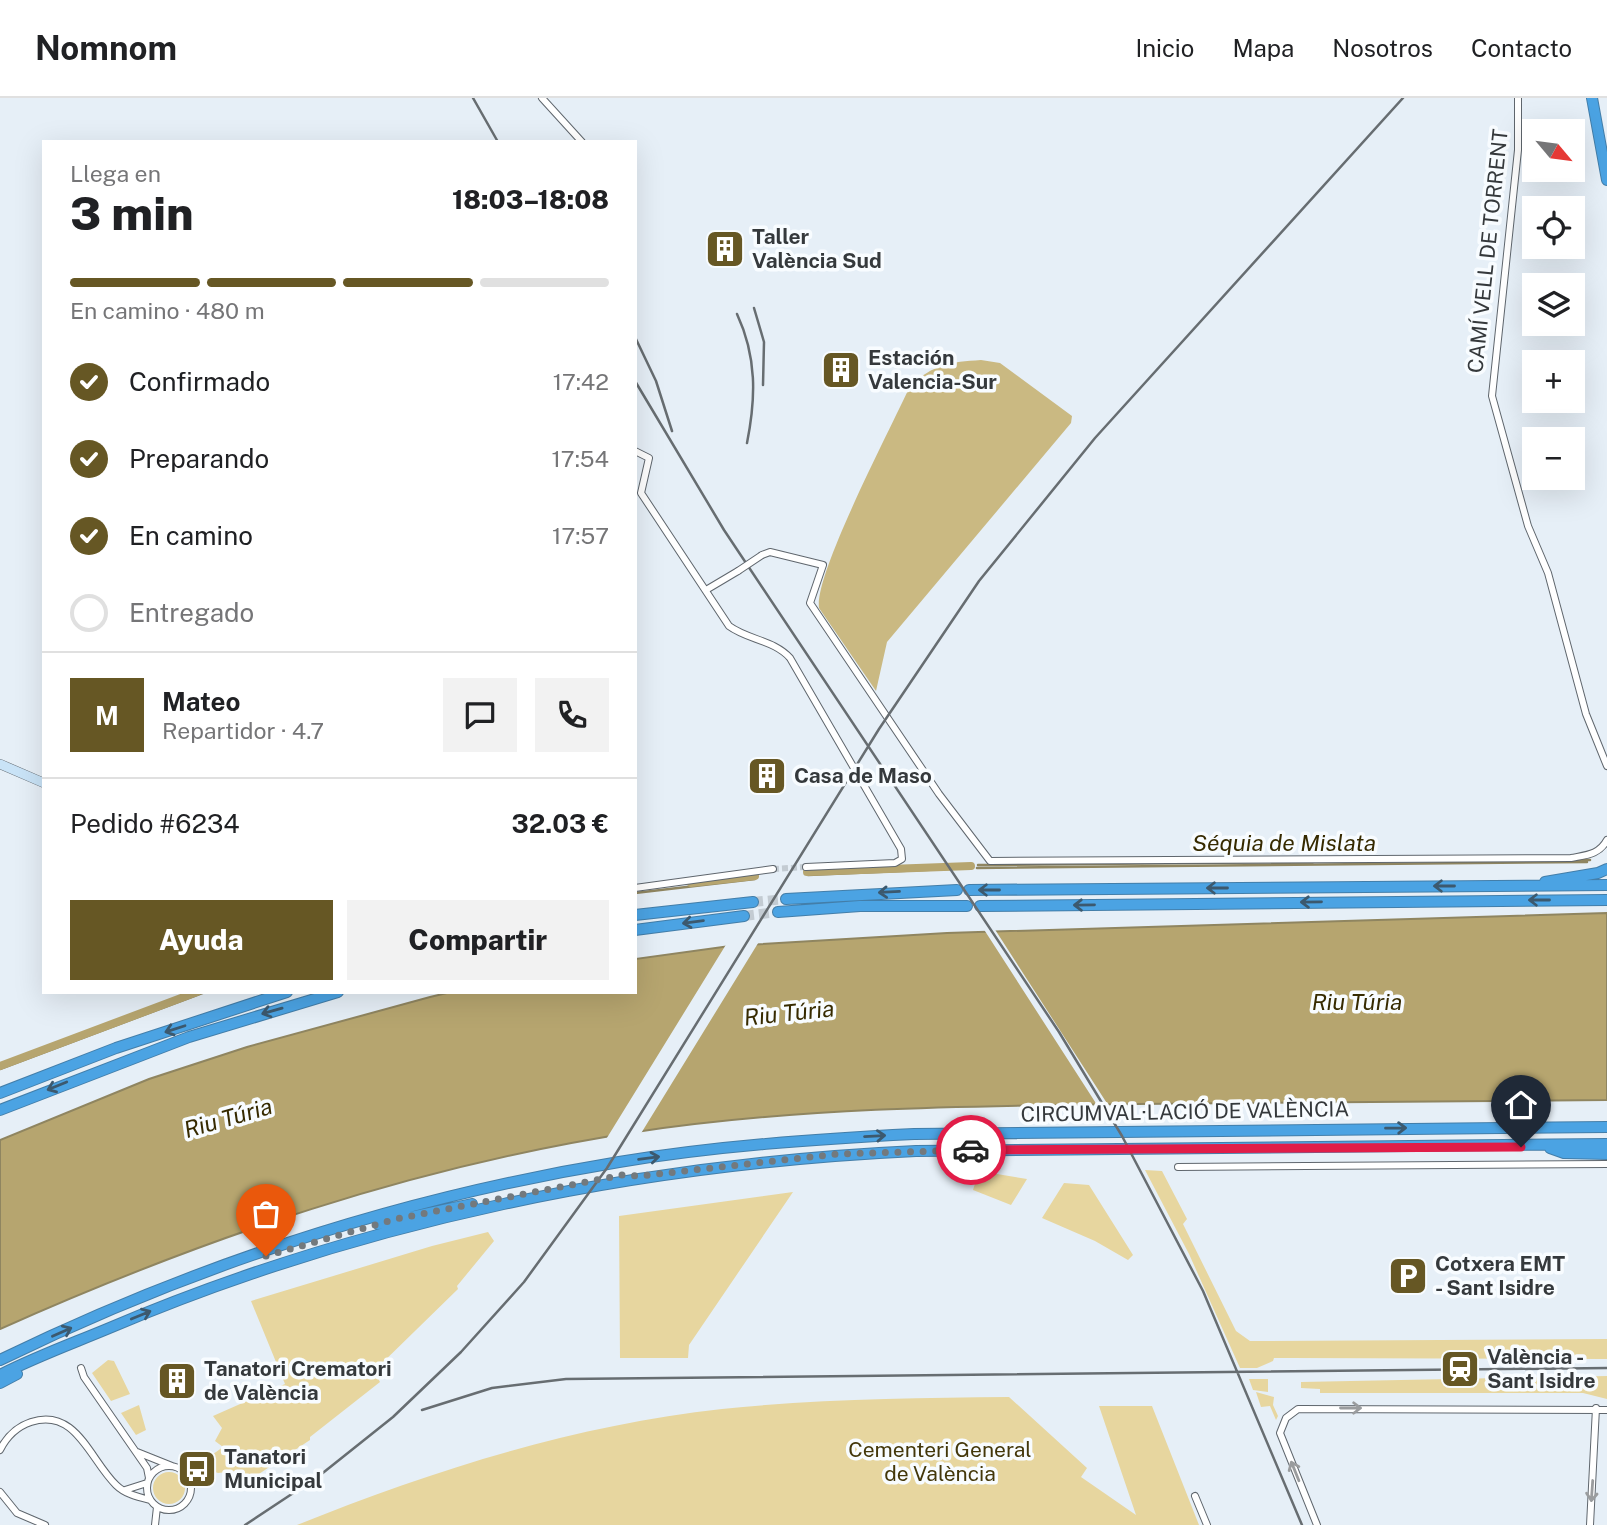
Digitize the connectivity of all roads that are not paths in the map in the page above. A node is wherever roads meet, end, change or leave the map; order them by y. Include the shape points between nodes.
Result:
1 (542, 98) edge
2 (1518, 98) edge
3 (1592, 98) edge
4 (580, 140) edge
5 (1607, 180) edge
6 (637, 452) edge
7 (706, 590) junction
8 (0, 764) edge
9 (1607, 766) edge
10 (42, 782) edge
11 (1607, 840) edge
12 (806, 867) tunnel mouth
13 (773, 869) tunnel mouth
14 (1607, 869) edge
15 (1537, 885) junction
16 (1607, 885) edge
17 (637, 888) edge
18 (957, 890) dead end
19 (969, 890) dead end
20 (786, 899) tunnel mouth
21 (1607, 900) edge
22 (753, 902) tunnel mouth
23 (967, 906) dead end
24 (980, 906) dead end
25 (778, 912) tunnel mouth
26 (637, 915) edge
27 (744, 916) tunnel mouth
28 (637, 928) edge
29 (281, 994) edge
30 (331, 994) edge
31 (0, 1093) edge
32 (0, 1110) edge
33 (1607, 1127) edge
34 (1607, 1144) edge
35 (1544, 1147) junction
36 (1607, 1154) edge
37 (1607, 1164) edge
38 (1178, 1167) dead end
39 (640, 1176) junction
40 (250, 1257) junction
41 (78, 1342) junction
42 (0, 1360) edge
43 (81, 1368) dead end
44 (0, 1375) edge
45 (0, 1383) edge
46 (1596, 1408) junction
47 (1607, 1410) edge
48 (0, 1450) edge
49 (135, 1451) junction
50 (174, 1466) junction
51 (148, 1481) junction
52 (123, 1491) junction
53 (0, 1492) edge
54 (1195, 1496) dead end
55 (150, 1500) junction
56 (157, 1507) junction
57 (45, 1525) edge
58 (155, 1525) edge
59 (1207, 1525) edge
60 (1317, 1525) edge
61 (1590, 1525) edge

1 - 4 street
2 - 9 street, CAMÍ VELL DE TORRENT via 1514,202 1492,396 1528,526 1548,573 1586,714
3 - 5 highway
6 - 7 street via 649,458 641,493
7 - 11 street, bridge via 770,552 823,565 810,603 990,861 1571,858 1592,854
7 - 12 street via 729,626 790,657 901,849 902,859 895,863
8 - 10 street
13 - 17 street
14 - 15 highway
15 - 16 highway
15 -> 19 highway
18 -> 20 highway
21 -> 24 highway
22 - 26 highway
23 - 25 highway
27 -> 28 highway
29 -> 31 highway via 116,1048
30 -> 32 highway via 189,1037
40 -> 33 highway, CIRCUMVAL·LACIÓ DE VALÈNCIA via 374,1217 533,1178 755,1145 914,1134
34 - 35 highway, CIRCUMVAL·LACIÓ DE VALÈNCIA
35 - 36 highway via 1564,1153
35 - 39 highway, CIRCUMVAL·LACIÓ DE VALÈNCIA via 916,1151 786,1159
37 - 38 street
39 - 40 highway via 622,1175 396,1219
41 -> 39 highway, CIRCUMVAL·LACIÓ DE VALÈNCIA via 208,1288 344,1244
42 -> 40 highway, CIRCUMVAL·LACIÓ DE VALÈNCIA
41 - 44 highway, CIRCUMVAL·LACIÓ DE VALÈNCIA
41 - 45 highway
43 - 49 street
46 - 47 street
60 -> 46 street via 1281,1436 1286,1418 1295,1411
46 -> 61 street
48 - 52 street via 19,1426 40,1419 61,1422 79,1436
49 - 50 street
49 - 51 street
50 - 51 street via 157,1469
50 - 56 street via 189,1479 188,1498 174,1509
51 - 52 street
51 - 55 street
52 - 55 street
53 - 57 street via 18,1513
54 - 59 street
55 - 56 street
56 - 58 street

